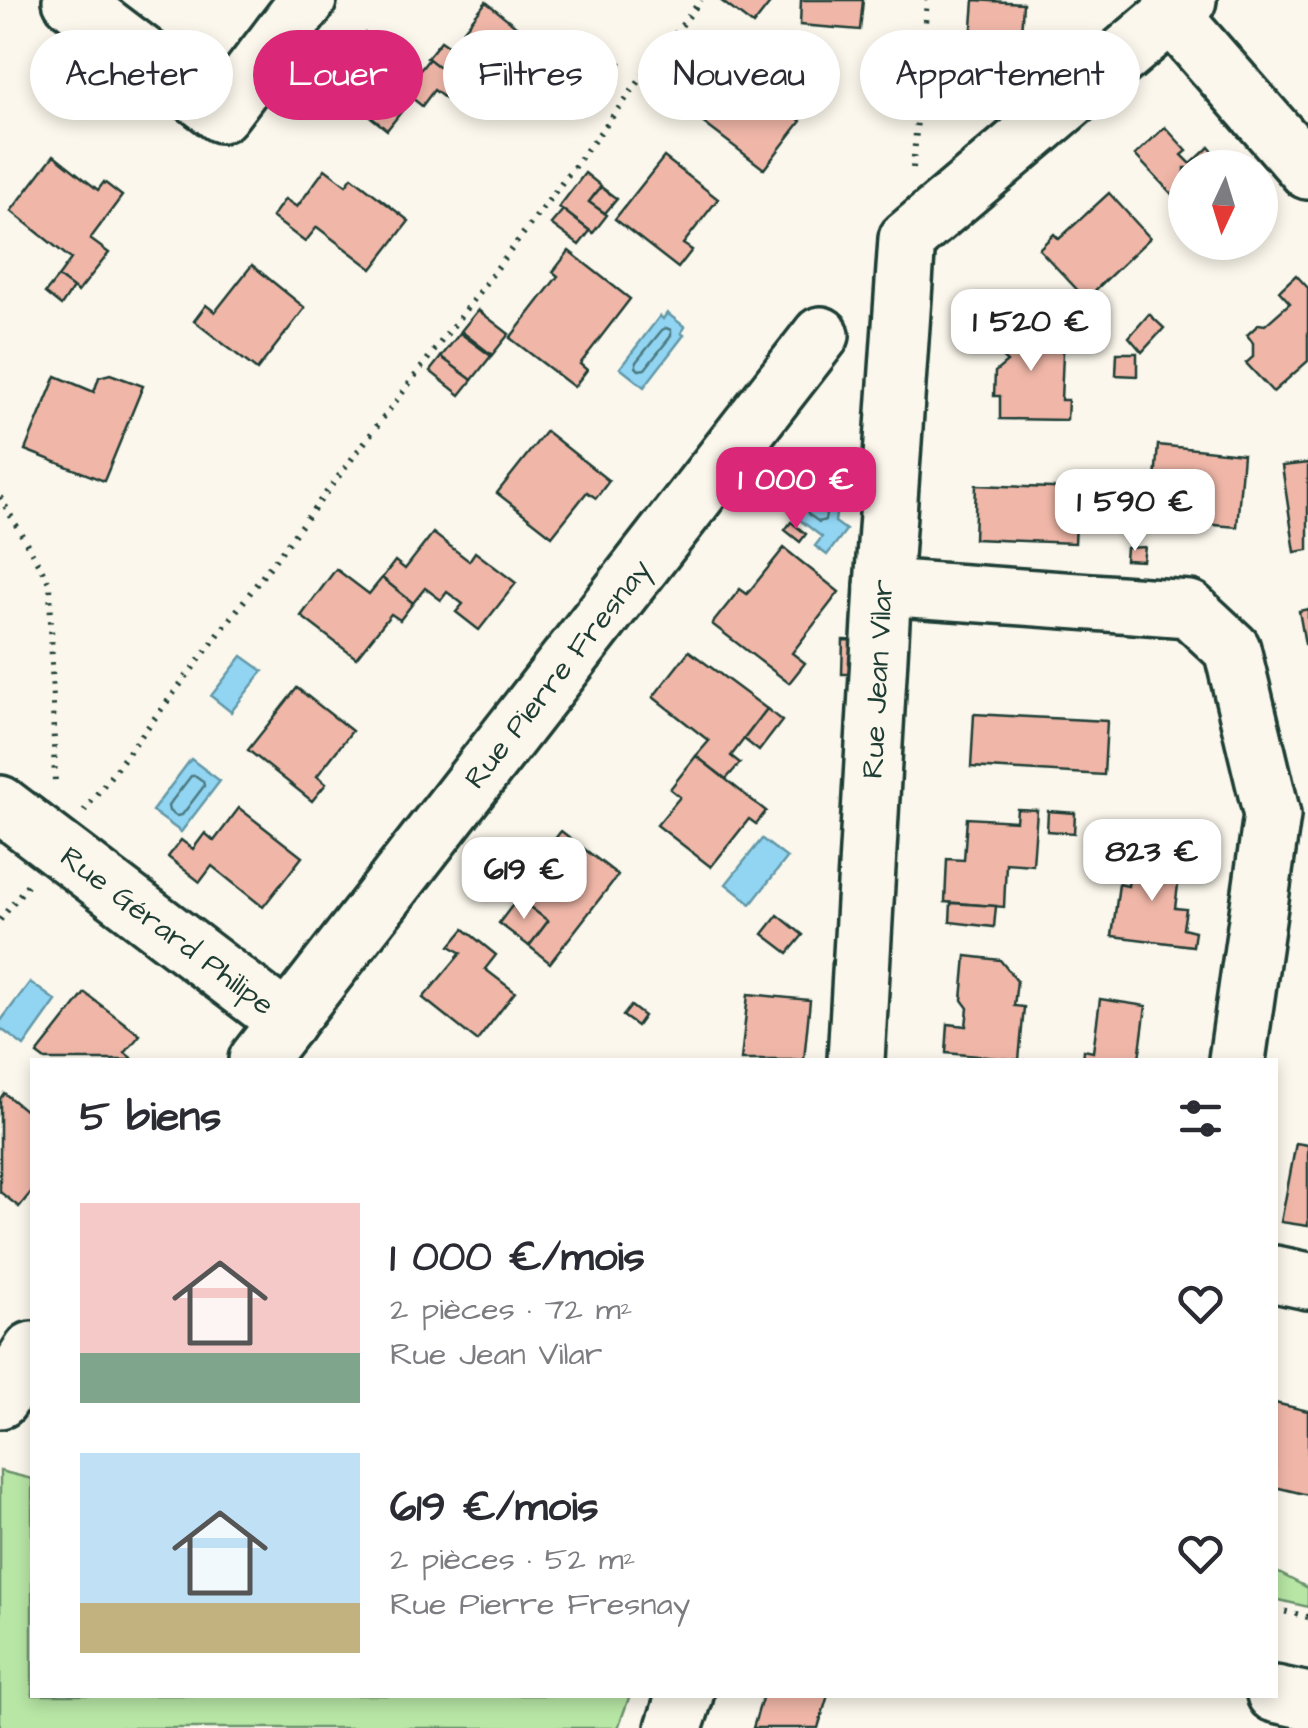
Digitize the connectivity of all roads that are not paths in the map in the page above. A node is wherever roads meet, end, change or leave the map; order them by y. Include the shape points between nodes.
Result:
1 (72, 0) edge
2 (308, 0) edge
3 (1180, 7) edge
4 (1308, 171) edge
5 (822, 335) dead end
6 (882, 588) junction
7 (0, 804) edge
8 (272, 1041) edge
9 (856, 1058) edge
10 (1238, 1058) edge
11 (1278, 1275) edge
12 (1308, 1282) edge
13 (30, 1353) edge
14 (0, 1400) edge
15 (0, 1412) edge
16 (30, 1420) edge
17 (1278, 1695) edge
18 (684, 1698) edge
19 (1308, 1700) edge
20 (674, 1728) edge

1 - 2 street via 221,114
3 - 4 street
3 - 6 street, Rue Jean Vilar via 907,239
5 - 8 street, Rue Pierre Fresnay
6 - 9 street, Rue Jean Vilar
6 - 10 street via 1189,609 1232,649 1272,815
7 - 8 street, Rue Gérard Philipe
11 - 12 street
13 - 14 street
15 - 16 street
17 - 19 street
18 - 20 street

